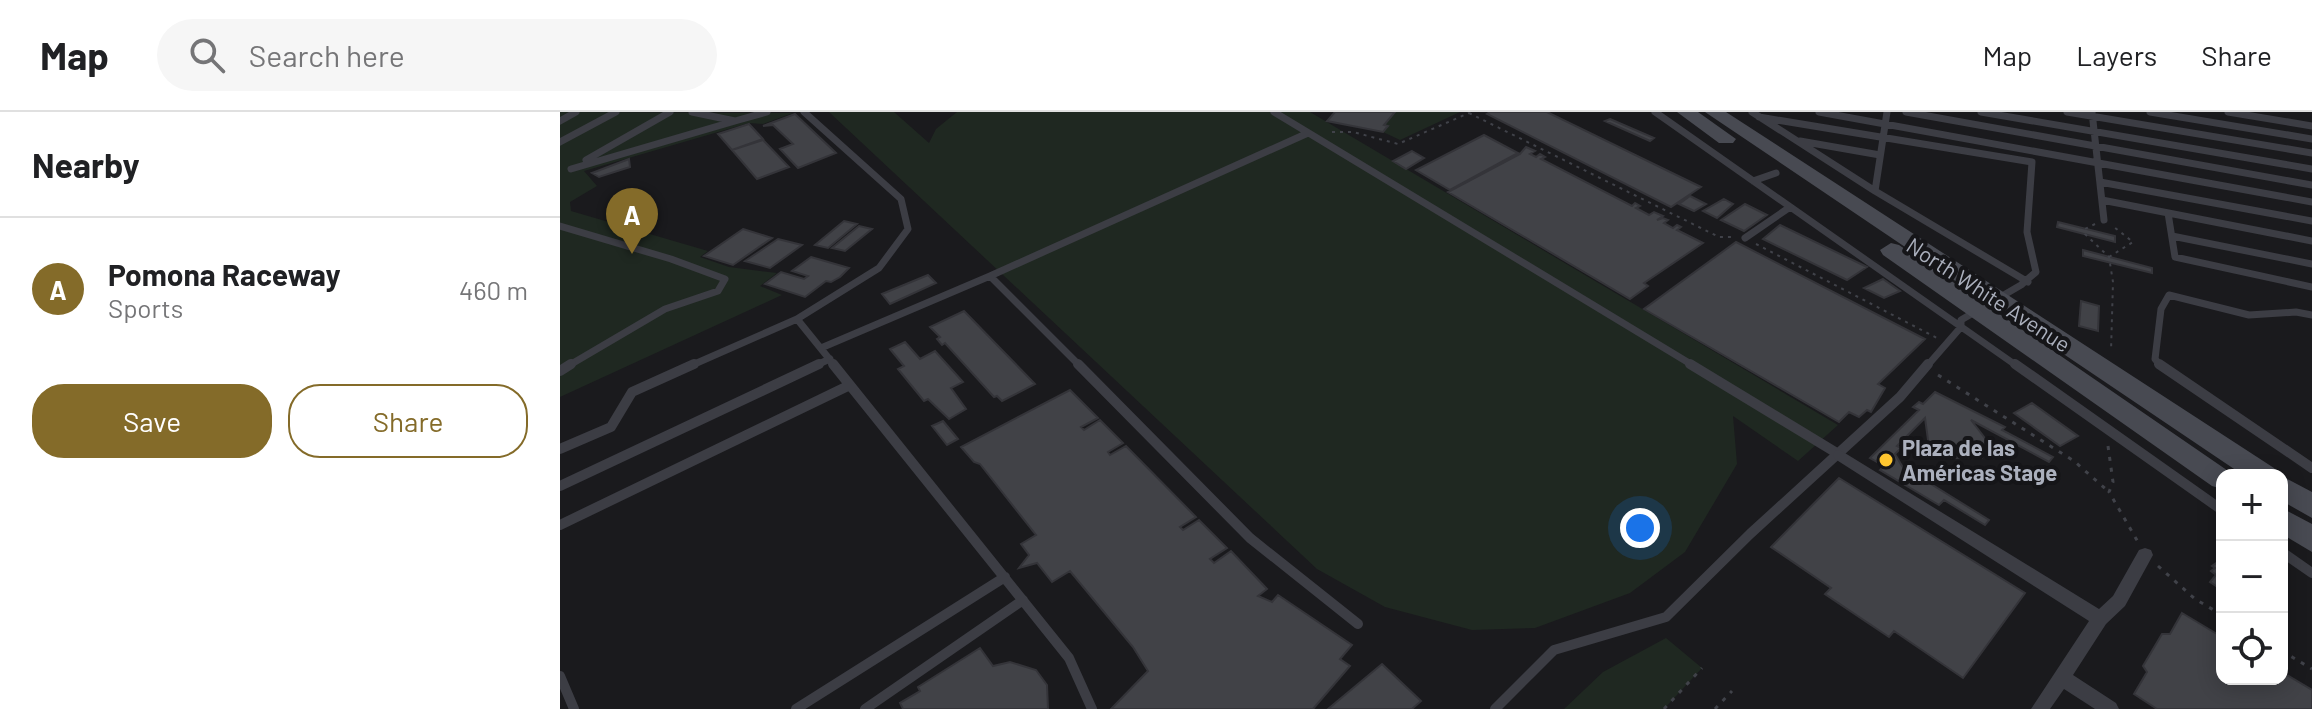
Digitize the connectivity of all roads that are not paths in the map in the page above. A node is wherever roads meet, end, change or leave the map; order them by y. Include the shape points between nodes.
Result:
1 (576, 112) edge
2 (616, 112) edge
3 (670, 112) edge
4 (692, 112) edge
5 (767, 112) edge
6 (804, 112) edge
7 (1274, 112) edge
8 (1294, 112) edge
9 (1655, 112) edge
10 (1686, 112) edge
11 (1714, 112) edge
12 (1819, 112) edge
13 (1887, 112) edge
14 (1906, 112) edge
15 (1981, 112) edge
16 (2067, 112) edge
17 (2150, 112) edge
18 (2228, 112) edge
19 (2287, 112) edge
20 (1756, 114) edge
21 (2092, 114) edge
22 (1284, 118) junction
23 (560, 121) edge
24 (735, 121) junction
25 (2291, 122) junction
26 (1885, 123) junction
27 (2312, 126) edge
28 (2094, 131) junction
29 (1308, 133) junction
30 (1882, 136) junction
31 (2297, 136) junction
32 (2312, 139) edge
33 (1796, 140) junction
34 (560, 142) edge
35 (2096, 147) junction
36 (2303, 152) junction
37 (2312, 153) edge
38 (1880, 155) junction
39 (2098, 162) junction
40 (571, 169) junction
41 (2311, 171) edge
42 (1776, 173) junction
43 (560, 176) edge
44 (1753, 181) junction
45 (2100, 182) junction
46 (2312, 185) edge
47 (1875, 191) junction
48 (2102, 200) junction
49 (2312, 202) edge
50 (1790, 207) junction
51 (2168, 213) junction
52 (2104, 220) road end
53 (2312, 221) edge
54 (560, 226) edge
55 (2172, 236) junction
56 (1745, 238) road end
57 (2312, 241) edge
58 (2312, 264) edge
59 (990, 276) junction
60 (2028, 282) junction
61 (2312, 287) edge
62 (1981, 308) junction
63 (2312, 315) edge
64 (797, 319) junction
65 (821, 348) junction
66 (830, 359) junction
67 (560, 371) edge
68 (850, 385) junction
69 (560, 449) edge
70 (1840, 455) junction
71 (2312, 468) edge
72 (2254, 469) edge
73 (2216, 474) edge
74 (560, 486) edge
75 (2288, 491) edge
76 (2216, 505) edge
77 (2312, 507) edge
78 (2288, 523) edge
79 (560, 525) edge
80 (2312, 540) edge
81 (2145, 555) road end
82 (2288, 556) edge
83 (2312, 573) edge
84 (1005, 577) junction
85 (1023, 600) junction
86 (2100, 619) junction
87 (1358, 624) dead end
88 (560, 676) edge
89 (2061, 677) junction
90 (574, 709) edge
91 (796, 709) edge
92 (865, 709) edge
93 (1092, 709) edge
94 (1495, 709) edge
95 (2040, 709) edge
96 (2110, 709) edge

1 - 23 lane
2 - 34 lane
3 - 40 lane
4 - 24 lane
5 - 24 lane
6 - 64 lane via 901,199 908,229 879,268
7 - 22 lane
8 - 22 lane
9 - 44 lane
10 - 42 main road, North White Avenue
11 - 62 main road, North White Avenue
12 - 26 lane
13 - 26 lane
14 - 35 lane
15 - 28 lane
16 - 21 lane
17 - 31 lane
18 - 25 lane
19 - 25 lane
20 - 30 lane
20 - 33 lane
21 - 28 lane
21 - 36 lane
22 - 29 lane
24 - 40 lane
25 - 27 lane
25 - 31 lane
26 - 30 lane
26 - 39 lane
28 - 35 lane
28 - 41 lane
29 - 59 lane
29 - 70 lane
30 - 38 lane
30 - 60 lane via 2032,162 2027,232 2036,272
31 - 32 lane
31 - 36 lane
33 - 38 lane
33 - 47 lane
35 - 39 lane
35 - 46 lane
36 - 37 lane
36 - 41 lane
38 - 47 lane
39 - 45 lane
39 - 49 lane
40 - 43 lane
42 - 44 lane
42 - 62 main road, North White Avenue
44 - 50 lane
45 - 48 lane
45 - 53 lane
47 - 60 lane
48 - 51 lane
48 - 52 lane
50 - 56 lane
50 - 62 lane
51 - 55 lane
51 - 57 lane
54 - 67 lane via 725,279 718,291 665,309
55 - 58 lane
55 - 61 lane via 2175,257
59 - 65 lane
59 - 87 lane via 1250,538
60 - 62 lane
62 - 70 lane
62 - 72 main road, North White Avenue
62 - 73 main road, North White Avenue
62 - 76 lane
63 - 71 lane via 2251,316 2191,296 2169,295 2161,309 2155,359 2165,371
64 - 65 lane
64 - 69 lane via 632,392 611,427
65 - 66 lane
66 - 68 lane
66 - 74 lane
68 - 79 lane
68 - 84 lane
70 - 86 street
70 - 94 lane via 1666,617 1554,650
75 - 77 main road
78 - 80 main road
81 - 86 street via 2119,601
82 - 83 lane
84 - 85 lane
84 - 91 lane
85 - 92 lane
85 - 93 lane via 1069,658
86 - 89 street
88 - 90 lane
89 - 95 street
89 - 96 street

